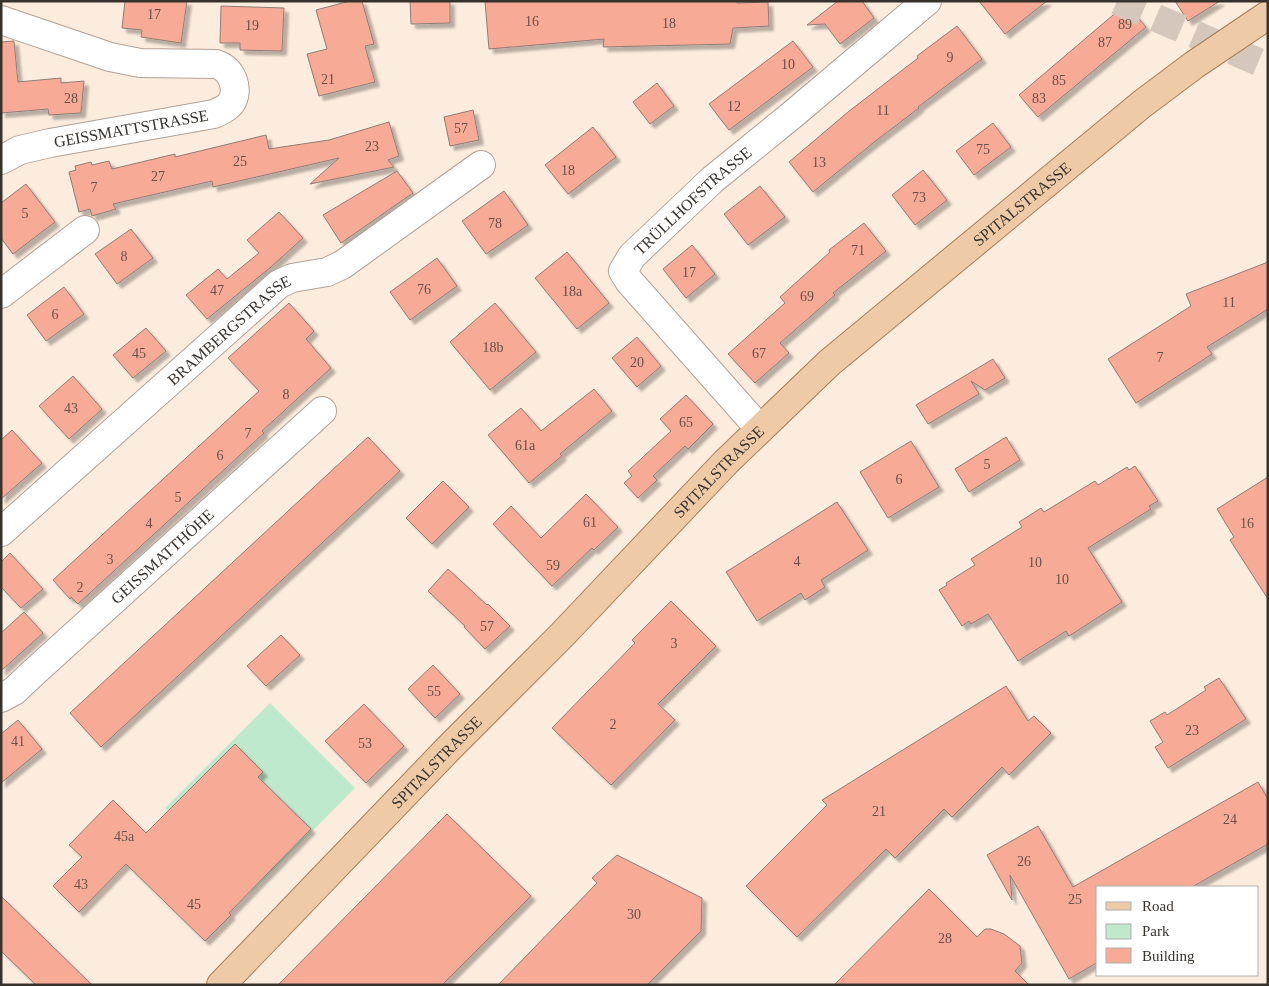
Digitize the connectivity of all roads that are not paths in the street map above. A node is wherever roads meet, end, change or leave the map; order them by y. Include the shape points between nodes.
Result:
1 (927, 1) edge
2 (1268, 15) edge
3 (1, 20) edge
4 (1, 160) edge
5 (480, 165) dead end
6 (85, 230) dead end
7 (1, 294) edge
8 (322, 410) dead end
9 (760, 429) junction
10 (1, 532) edge
11 (1, 698) edge
12 (221, 985) edge

1 - 9 street, TRÜLLHOFSTRASSE via 712,180 632,256 623,271 629,282
2 - 9 main road, SPITALSTRASSE via 1142,104 830,364
3 - 4 street, GEISSMATTSTRASSE via 110,57 159,64 216,64 230,73 235,94 224,110 214,114 50,143 20,150
5 - 10 street, BRAMBERGSTRASSE via 342,265 279,284
6 - 7 street
8 - 11 street, GEISSMATTHÖHE via 20,685
9 - 12 main road, SPITALSTRASSE

